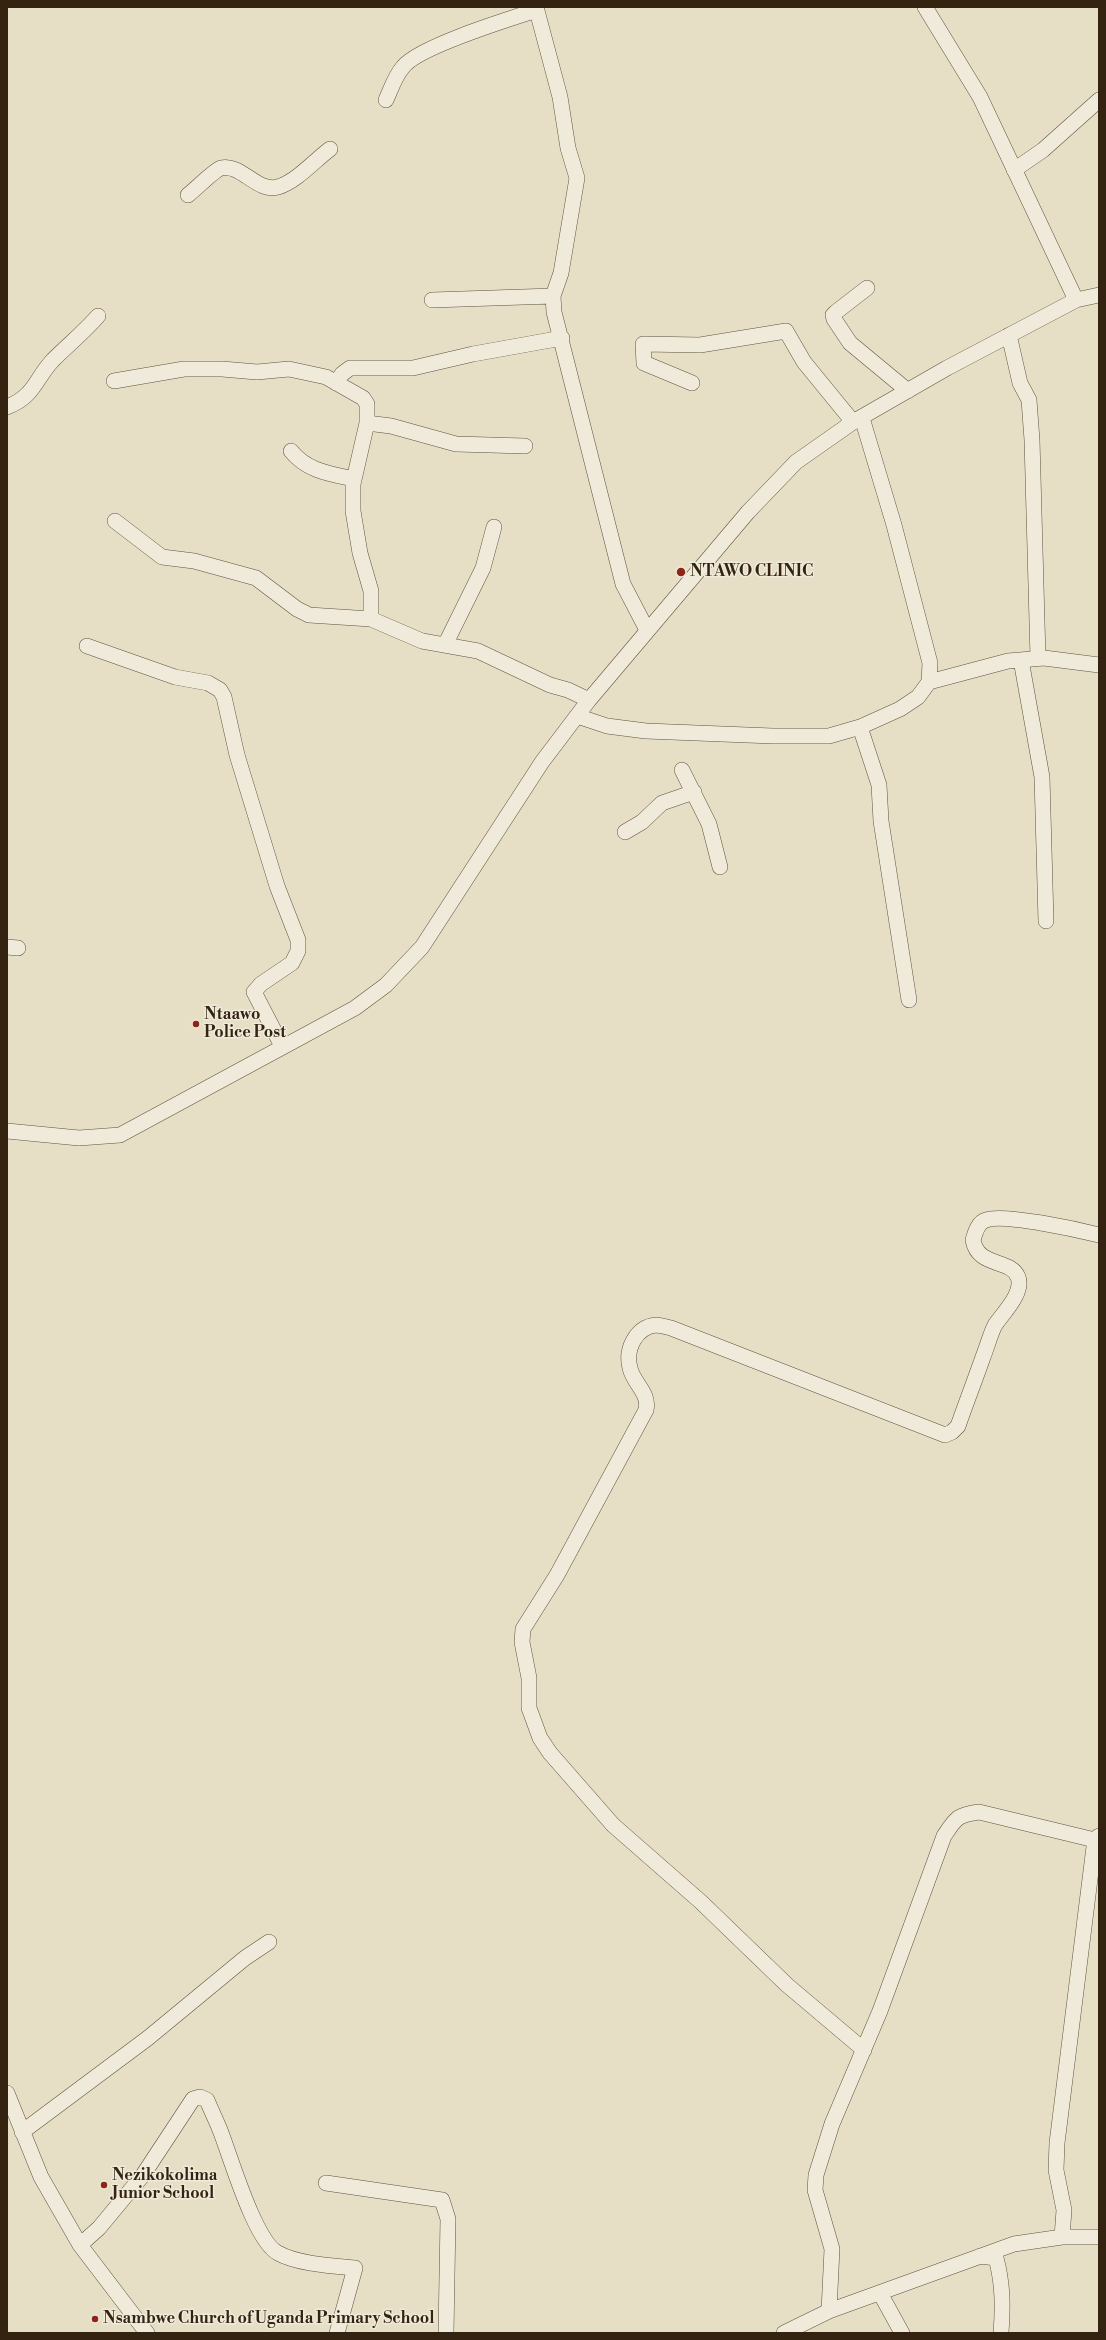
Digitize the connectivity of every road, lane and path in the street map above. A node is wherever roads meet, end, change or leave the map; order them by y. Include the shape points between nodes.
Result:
1 (925, 7) edge
2 (536, 8) edge
3 (386, 100) dead end
4 (1099, 100) edge
5 (330, 149) dead end
6 (1014, 170) junction
7 (188, 195) dead end
8 (867, 288) dead end
9 (1099, 295) edge
10 (553, 296) junction
11 (432, 300) dead end
12 (1076, 300) junction
13 (98, 316) dead end
14 (1009, 335) junction
15 (562, 338) junction
16 (114, 381) dead end
17 (336, 383) junction
18 (692, 383) dead end
19 (908, 391) junction
20 (7, 407) edge
21 (857, 420) junction
22 (367, 423) junction
23 (525, 446) dead end
24 (291, 451) dead end
25 (354, 479) junction
26 (115, 521) dead end
27 (494, 527) dead end
28 (371, 619) junction
29 (647, 630) junction
30 (445, 645) junction
31 (87, 646) dead end
32 (1038, 658) junction
33 (1021, 660) junction
34 (1099, 665) edge
35 (929, 682) junction
36 (589, 700) junction
37 (577, 716) junction
38 (860, 727) junction
39 (682, 770) dead end
40 (694, 792) junction
41 (625, 832) dead end
42 (720, 867) dead end
43 (1046, 921) dead end
44 (909, 1000) dead end
45 (282, 1046) junction
46 (7, 1131) edge
47 (1099, 1235) edge
48 (1098, 1839) edge
49 (269, 1942) dead end
50 (864, 2050) junction
51 (7, 2093) edge
52 (22, 2132) junction
53 (326, 2183) dead end
54 (1062, 2237) junction
55 (1099, 2237) edge
56 (80, 2245) junction
57 (979, 2256) junction
58 (880, 2293) junction
59 (829, 2311) junction
60 (147, 2333) edge
61 (337, 2333) edge
62 (446, 2333) edge
63 (784, 2333) edge
64 (902, 2333) edge
65 (1001, 2333) edge

1 - 6 street via 980,97
2 - 3 street via 417,55 403,66
2 - 10 street via 560,97 568,148 577,178 561,273
4 - 6 street via 1043,150
5 - 7 street via 289,182 276,188 263,185 230,167 220,169
6 - 12 street
8 - 19 street via 836,312 833,315 834,319 850,343
9 - 12 street
10 - 11 street
10 - 15 street via 555,316
12 - 14 street
13 - 20 street via 53,360 33,390 17,403
14 - 19 street
14 - 32 street via 1020,383 1029,400
15 - 17 street via 413,368 350,368
15 - 29 street via 623,584
16 - 17 street via 184,369 222,369 257,372 289,370 326,377
17 - 22 street via 363,398 367,404
18 - 21 street via 644,363 643,344 700,345 786,331 804,362
19 - 21 street
21 - 29 street via 796,462 748,512
21 - 35 street via 894,525 930,663
22 - 23 street via 391,426 456,444
22 - 25 street
24 - 25 street via 299,462 319,471
25 - 28 street via 353,511 360,552 371,591
26 - 28 street via 162,557 194,561 256,578 309,615
27 - 30 street via 483,568
28 - 30 street via 422,641
29 - 36 street
30 - 36 street via 478,651 550,685
31 - 45 street via 175,677 208,683 220,690 224,697 237,755 277,886 298,940 298,951 292,963 261,984 254,992
32 - 33 street
32 - 34 street
33 - 35 street via 1008,661
33 - 43 street via 1042,777
35 - 38 street via 918,697 900,710
36 - 37 street
37 - 38 street via 607,726 646,731 773,736 829,736
37 - 45 street via 542,762 422,947 406,966 355,1008
38 - 44 street via 879,785 881,821
39 - 40 street
40 - 41 street via 662,803 642,822
40 - 42 street via 709,824
45 - 46 street via 120,1135 79,1138
47 - 50 street via 1075,1228 1002,1218 985,1220 980,1224 973,1240 978,1252 983,1258 1017,1274 1019,1282 1016,1293 995,1326 958,1426 945,1435 671,1328 657,1325 645,1328 635,1336 628,1355 630,1368 648,1403 646,1410 561,1568 523,1629 522,1642 529,1678 529,1708 540,1738 550,1753 613,1825 701,1902 787,1985
48 - 50 street via 979,1812 963,1814 958,1818 944,1836
48 - 54 street via 1057,2143 1056,2170 1064,2210
49 - 52 street via 88,2084
50 - 59 street via 832,2124 816,2175 815,2190 832,2249
51 - 52 street
52 - 56 street via 40,2176
53 - 62 street via 442,2200 448,2218
54 - 55 street
54 - 57 street via 1014,2244
56 - 60 street
56 - 61 street via 99,2228 143,2175 193,2099 200,2097 206,2100 220,2130 238,2185 264,2237 277,2253 299,2260 355,2268
57 - 58 street
57 - 65 street via 996,2258 1002,2280
58 - 59 street
58 - 64 street
59 - 63 street

